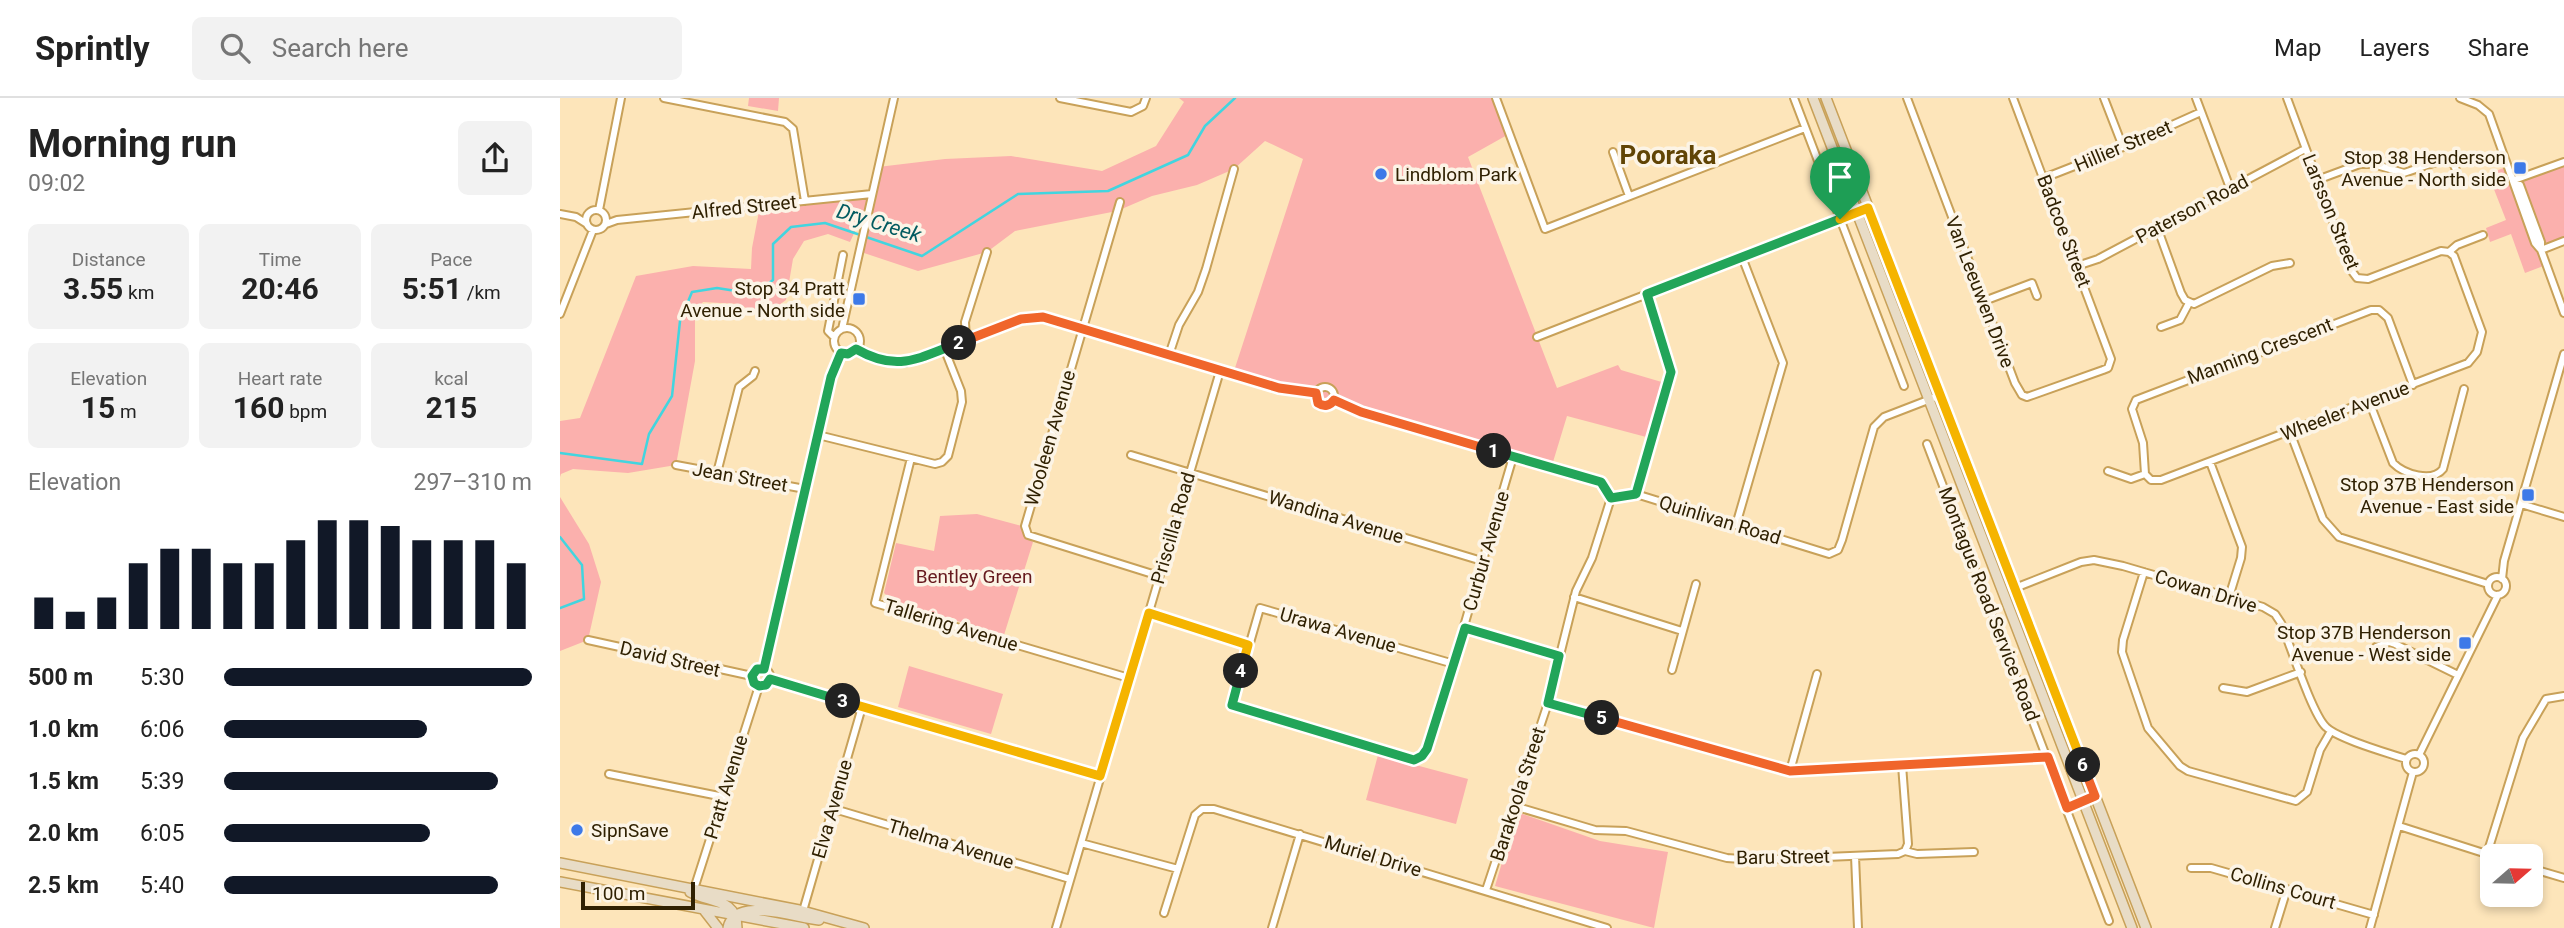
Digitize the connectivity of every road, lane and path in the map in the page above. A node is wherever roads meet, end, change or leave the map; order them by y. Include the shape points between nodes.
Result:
1 (621, 98) edge
2 (664, 98) edge
3 (894, 98) edge
4 (1060, 98) edge
5 (1146, 98) edge
6 (1496, 98) edge
7 (1794, 98) edge
8 (1813, 98) edge
9 (1826, 98) edge
10 (1907, 98) edge
11 (2013, 98) edge
12 (2104, 98) edge
13 (2196, 98) edge
14 (2287, 98) edge
15 (2459, 98) edge
16 (2201, 112) junction
17 (1805, 128) junction
18 (2123, 148) junction
19 (2305, 149) junction
20 (1613, 152) dead end
21 (2564, 162) edge
22 (1234, 169) dead end
23 (2457, 173) dead end
24 (2044, 178) junction
25 (2317, 180) junction
26 (2514, 180) junction
27 (2230, 188) junction
28 (872, 194) junction
29 (1629, 195) junction
30 (805, 201) junction
31 (1120, 202) dead end
32 (1868, 208) junction
33 (599, 210) junction
34 (1857, 212) junction
35 (589, 213) junction
36 (560, 214) edge
37 (576, 217) junction
38 (1840, 219) junction
39 (606, 220) junction
40 (587, 224) junction
41 (2157, 227) junction
42 (593, 230) junction
43 (2483, 235) dead end
44 (2564, 241) edge
45 (2541, 250) junction
46 (987, 252) dead end
47 (2449, 252) junction
48 (843, 255) dead end
49 (1742, 257) junction
50 (2290, 263) dead end
51 (2077, 266) junction
52 (1647, 294) junction
53 (2037, 296) dead end
54 (1984, 301) junction
55 (2189, 303) junction
56 (2564, 313) edge
57 (560, 314) edge
58 (2161, 327) dead end
59 (846, 329) junction
60 (1082, 329) junction
61 (834, 337) junction
62 (1537, 337) dead end
63 (966, 340) junction
64 (944, 348) junction
65 (856, 349) junction
66 (841, 353) junction
67 (1169, 355) junction
68 (2563, 359) edge
69 (2110, 364) joint
70 (755, 371) dead end
71 (1220, 371) junction
72 (2413, 385) junction
73 (1904, 386) dead end
74 (2464, 389) dead end
75 (1316, 393) junction
76 (1941, 395) junction
77 (1334, 400) junction
78 (1929, 400) junction
79 (2369, 401) junction
80 (2290, 432) junction
81 (818, 435) junction
82 (1927, 444) dead end
83 (1131, 455) dead end
84 (1513, 457) junction
85 (911, 458) junction
86 (2210, 462) junction
87 (676, 465) dead end
88 (2108, 471) dead end
89 (717, 473) junction
90 (1190, 473) junction
91 (2145, 474) junction
92 (805, 489) junction
93 (1636, 494) junction
94 (1611, 498) junction
95 (2521, 504) junction
96 (2564, 517) edge
97 (1736, 525) junction
98 (1482, 561) junction
99 (2144, 572) junction
100 (1159, 576) junction
101 (2499, 578) junction
102 (1696, 584) dead end
103 (2488, 584) junction
104 (2015, 588) junction
105 (2003, 592) junction
106 (2495, 594) junction
107 (1574, 597) junction
108 (2229, 597) junction
109 (1149, 613) junction
110 (1465, 628) junction
111 (1682, 631) junction
112 (588, 640) dead end
113 (1248, 645) junction
114 (2375, 647) dead end
115 (1559, 656) junction
116 (1454, 664) junction
117 (764, 669) junction
118 (1672, 670) dead end
119 (2301, 672) junction
120 (1817, 674) dead end
121 (2458, 674) junction
122 (752, 676) junction
123 (1129, 678) junction
124 (770, 679) junction
125 (759, 686) junction
126 (2223, 688) dead end
127 (2564, 696) edge
128 (1548, 703) junction
129 (862, 707) junction
130 (2331, 731) junction
131 (2419, 755) junction
132 (2048, 757) junction
133 (2406, 760) junction
134 (1902, 765) junction
135 (1790, 771) junction
136 (2413, 772) junction
137 (609, 774) dead end
138 (1100, 776) junction
139 (2095, 796) junction
140 (724, 797) junction
141 (2084, 801) junction
142 (1514, 806) junction
143 (831, 808) junction
144 (2067, 808) junction
145 (2399, 826) junction
146 (1300, 834) junction
147 (1081, 844) junction
148 (2493, 844) edge
149 (1905, 851) junction
150 (1974, 852) dead end
151 (2480, 852) edge
152 (1855, 856) junction
153 (560, 863) edge
154 (2191, 868) dead end
155 (1178, 869) junction
156 (2543, 872) edge
157 (621, 875) junction
158 (2564, 878) edge
159 (1070, 879) junction
160 (560, 882) edge
161 (680, 886) junction
162 (694, 889) junction
163 (1486, 890) junction
164 (2287, 890) junction
165 (619, 893) junction
166 (702, 908) junction
167 (803, 911) junction
168 (1164, 913) dead end
169 (735, 915) junction
170 (2374, 915) junction
171 (2109, 921) dead end
172 (771, 922) junction
173 (848, 924) junction
174 (718, 928) edge
175 (728, 928) edge
176 (737, 928) edge
177 (752, 928) edge
178 (804, 928) edge
179 (864, 928) edge
180 (1056, 928) edge
181 (1272, 928) edge
182 (1607, 928) edge
183 (1858, 928) edge
184 (2132, 928) edge
185 (2146, 928) edge
186 (2275, 928) edge
187 (2370, 928) edge

1 - 33 street
2 - 30 street via 785,122 793,129
3 - 28 street
4 - 5 street via 1131,112 1143,106
6 - 29 street via 1545,229
7 - 17 street
8 - 34 main road
9 - 32 main road
10 - 54 street, Van Leeuwen Drive
11 - 24 street, Badcoe Street
12 - 18 street
13 - 16 street
14 - 19 street, Larsson Street
15 - 26 street via 2489,114
16 - 18 street, Hillier Street
16 - 27 street
17 - 29 street
17 - 38 street
18 - 24 street, Hillier Street
19 - 25 street, Larsson Street
19 - 27 street, Paterson Road
20 - 29 street
21 - 26 street
22 - 67 street via 1198,292
23 - 25 street via 2451,157 2404,173 2360,164
24 - 51 street, Badcoe Street
25 - 47 street, Larsson Street via 2357,278 2368,279
26 - 45 street
27 - 41 street, Paterson Road
28 - 30 street, Alfred Street
28 - 59 street
30 - 39 street, Alfred Street
31 - 60 street
32 - 34 street
32 - 76 main road
33 - 35 street
33 - 39 street
34 - 38 street
34 - 78 main road
35 - 37 street
35 - 40 street
36 - 37 street
37 - 40 street
38 - 49 street
38 - 73 street
39 - 42 street via 602,229
40 - 42 street
41 - 51 street, Paterson Road
41 - 55 street
42 - 57 street
43 - 47 street, Larsson Street
44 - 45 street
45 - 56 street
46 - 63 street via 965,322
47 - 72 street, Wheeler Avenue via 2480,321 2482,337 2468,363
48 - 61 street via 828,331
49 - 52 street
49 - 97 street via 1783,362
50 - 55 street via 2272,266 2199,304
51 - 69 street, Badcoe Street via 2111,355
52 - 62 street
52 - 93 street via 1671,372
53 - 54 street via 2032,283
54 - 69 street, Van Leeuwen Drive via 2022,395 2031,397
55 - 58 street via 2179,320
59 - 61 street
59 - 65 street via 858,334
60 - 63 street via 1032,316
60 - 67 street
60 - 100 street, Wooleen Avenue via 1025,526 1028,536
61 - 66 street
63 - 64 street
64 - 65 street via 905,363 891,363
64 - 85 street via 962,402 948,456 935,464
65 - 66 street
66 - 81 street
67 - 71 street
68 - 95 street
70 - 89 street via 739,387
71 - 75 street
71 - 90 street, Priscilla Road
72 - 79 street, Wheeler Avenue
72 - 91 street, Manning Crescent via 2388,318 2371,310 2136,400 2132,409 2143,443
74 - 79 street via 2443,469 2432,477 2392,463
75 - 77 street via 1321,405
75 - 77 street via 1329,387
76 - 78 street, Quinlivan Road
76 - 104 main road
77 - 84 street
78 - 97 street, Quinlivan Road via 1884,417 1874,427 1838,550 1829,554
78 - 105 main road
79 - 80 street, Wheeler Avenue
80 - 86 street, Wheeler Avenue
80 - 103 street via 2323,519 2339,537
81 - 85 street
81 - 92 street
82 - 132 street, Montague Road Service Road
83 - 90 street, Wandina Avenue
84 - 94 street via 1601,482
84 - 98 street, Curbur Avenue
85 - 123 street, Tallering Avenue via 875,603
86 - 91 street, Wheeler Avenue via 2158,481
86 - 108 street via 2242,547
87 - 89 street, Jean Street
88 - 91 street, Wheeler Avenue via 2131,479
89 - 92 street, Jean Street
90 - 98 street, Wandina Avenue
90 - 100 street, Priscilla Road
92 - 117 street
93 - 94 street, Quinlivan Road
93 - 97 street, Quinlivan Road
94 - 107 street, Barakoola Street
95 - 96 street
95 - 101 street
98 - 110 street, Curbur Avenue
99 - 104 street, Cowan Drive via 2087,561
99 - 108 street, Cowan Drive
99 - 130 street via 2123,652 2148,728 2180,766 2296,801 2307,792
100 - 109 street, Priscilla Road
101 - 103 street
101 - 106 street via 2506,583 2506,590
102 - 111 street
103 - 106 street
104 - 105 main road
104 - 139 main road
105 - 141 main road
106 - 121 street
107 - 111 street
107 - 115 street, Barakoola Street
108 - 119 street, Cowan Drive via 2263,607 2279,618
109 - 113 street
109 - 123 street, Priscilla Road
110 - 115 street
110 - 116 street, Curbur Avenue
111 - 118 street
112 - 122 street, David Street
113 - 116 street, Urawa Avenue via 1260,608
113 - 116 street, Curbur Avenue via 1232,705 1414,760 1427,749
114 - 121 street via 2389,642
115 - 128 street, Barakoola Street
117 - 122 street via 757,669
117 - 124 street
119 - 126 street via 2247,692
119 - 130 street, Cowan Drive via 2321,721
120 - 135 street
121 - 131 street
122 - 125 street
123 - 138 street, Priscilla Road
124 - 125 street
124 - 129 street
125 - 140 street, Pratt Avenue
127 - 148 street via 2546,699 2523,738
128 - 135 street
128 - 142 street, Barakoola Street
129 - 138 street
129 - 143 street, Elva Avenue
130 - 133 street
131 - 133 street
131 - 136 street via 2423,766
132 - 134 street
132 - 144 street, Montague Road Service Road
133 - 136 street
134 - 135 street
134 - 149 street
136 - 145 street
137 - 140 street
138 - 147 street, Priscilla Road
139 - 141 main road
139 - 185 main road
140 - 162 street, Pratt Avenue
141 - 144 main road
141 - 184 main road
142 - 152 street, Baru Street via 1595,830 1626,831 1727,858
142 - 163 street, Barakoola Street
143 - 159 street, Thelma Avenue
143 - 167 street, Elva Avenue
144 - 171 street, Montague Road Service Road
145 - 151 street
145 - 170 street
146 - 155 street, Muriel Drive via 1202,809 1195,815
146 - 163 street, Muriel Drive
146 - 181 street
147 - 155 street
147 - 159 street, Priscilla Road
149 - 150 street, Baru Street
149 - 152 street, Baru Street
152 - 183 street
153 - 157 main road
154 - 164 street, Collins Court via 2211,867
155 - 168 street, Muriel Drive
156 - 158 street
157 - 161 main road
157 - 165 main road
159 - 180 street, Priscilla Road
160 - 165 main road
161 - 162 main road
161 - 169 main road via 723,903
162 - 167 main road
163 - 182 street, Muriel Drive
164 - 170 street, Collins Court
164 - 186 street
165 - 166 main road
166 - 169 main road
166 - 174 main road
167 - 173 main road
169 - 172 main road
169 - 173 main road via 756,909
169 - 175 main road
169 - 176 main road
170 - 187 street
172 - 177 main road
172 - 178 main road
173 - 179 main road

